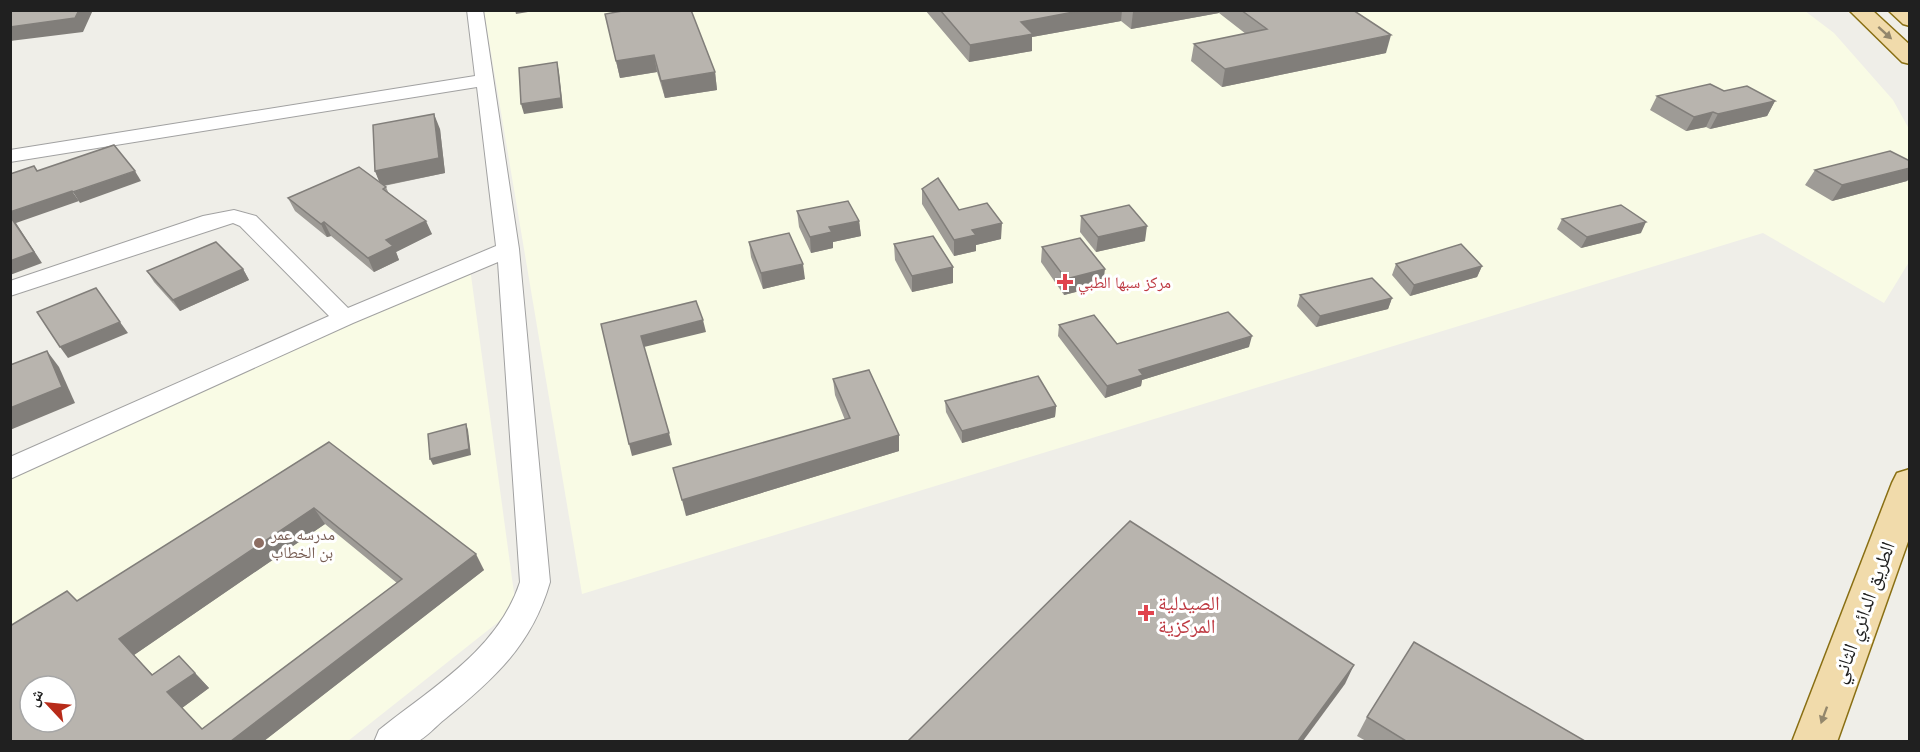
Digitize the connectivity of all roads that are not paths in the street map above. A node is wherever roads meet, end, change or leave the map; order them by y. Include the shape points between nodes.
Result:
1 (475, 10) edge
2 (1859, 10) edge
3 (1898, 10) edge
4 (1910, 20) edge
5 (1910, 57) edge
6 (485, 80) junction
7 (10, 156) edge
8 (508, 249) junction
9 (10, 289) edge
10 (345, 318) junction
11 (10, 469) edge
12 (1910, 483) edge
13 (391, 741) edge
14 (1814, 741) edge

1 - 6 street
2 -> 5 main road
3 - 4 main road
6 - 7 street
6 - 8 street
8 - 10 street
8 - 13 street via 535,582 526,609 510,636 485,663
9 - 10 street via 234,216 248,220
10 - 11 street
12 -> 14 main road, الطريق الدائري الثاني

